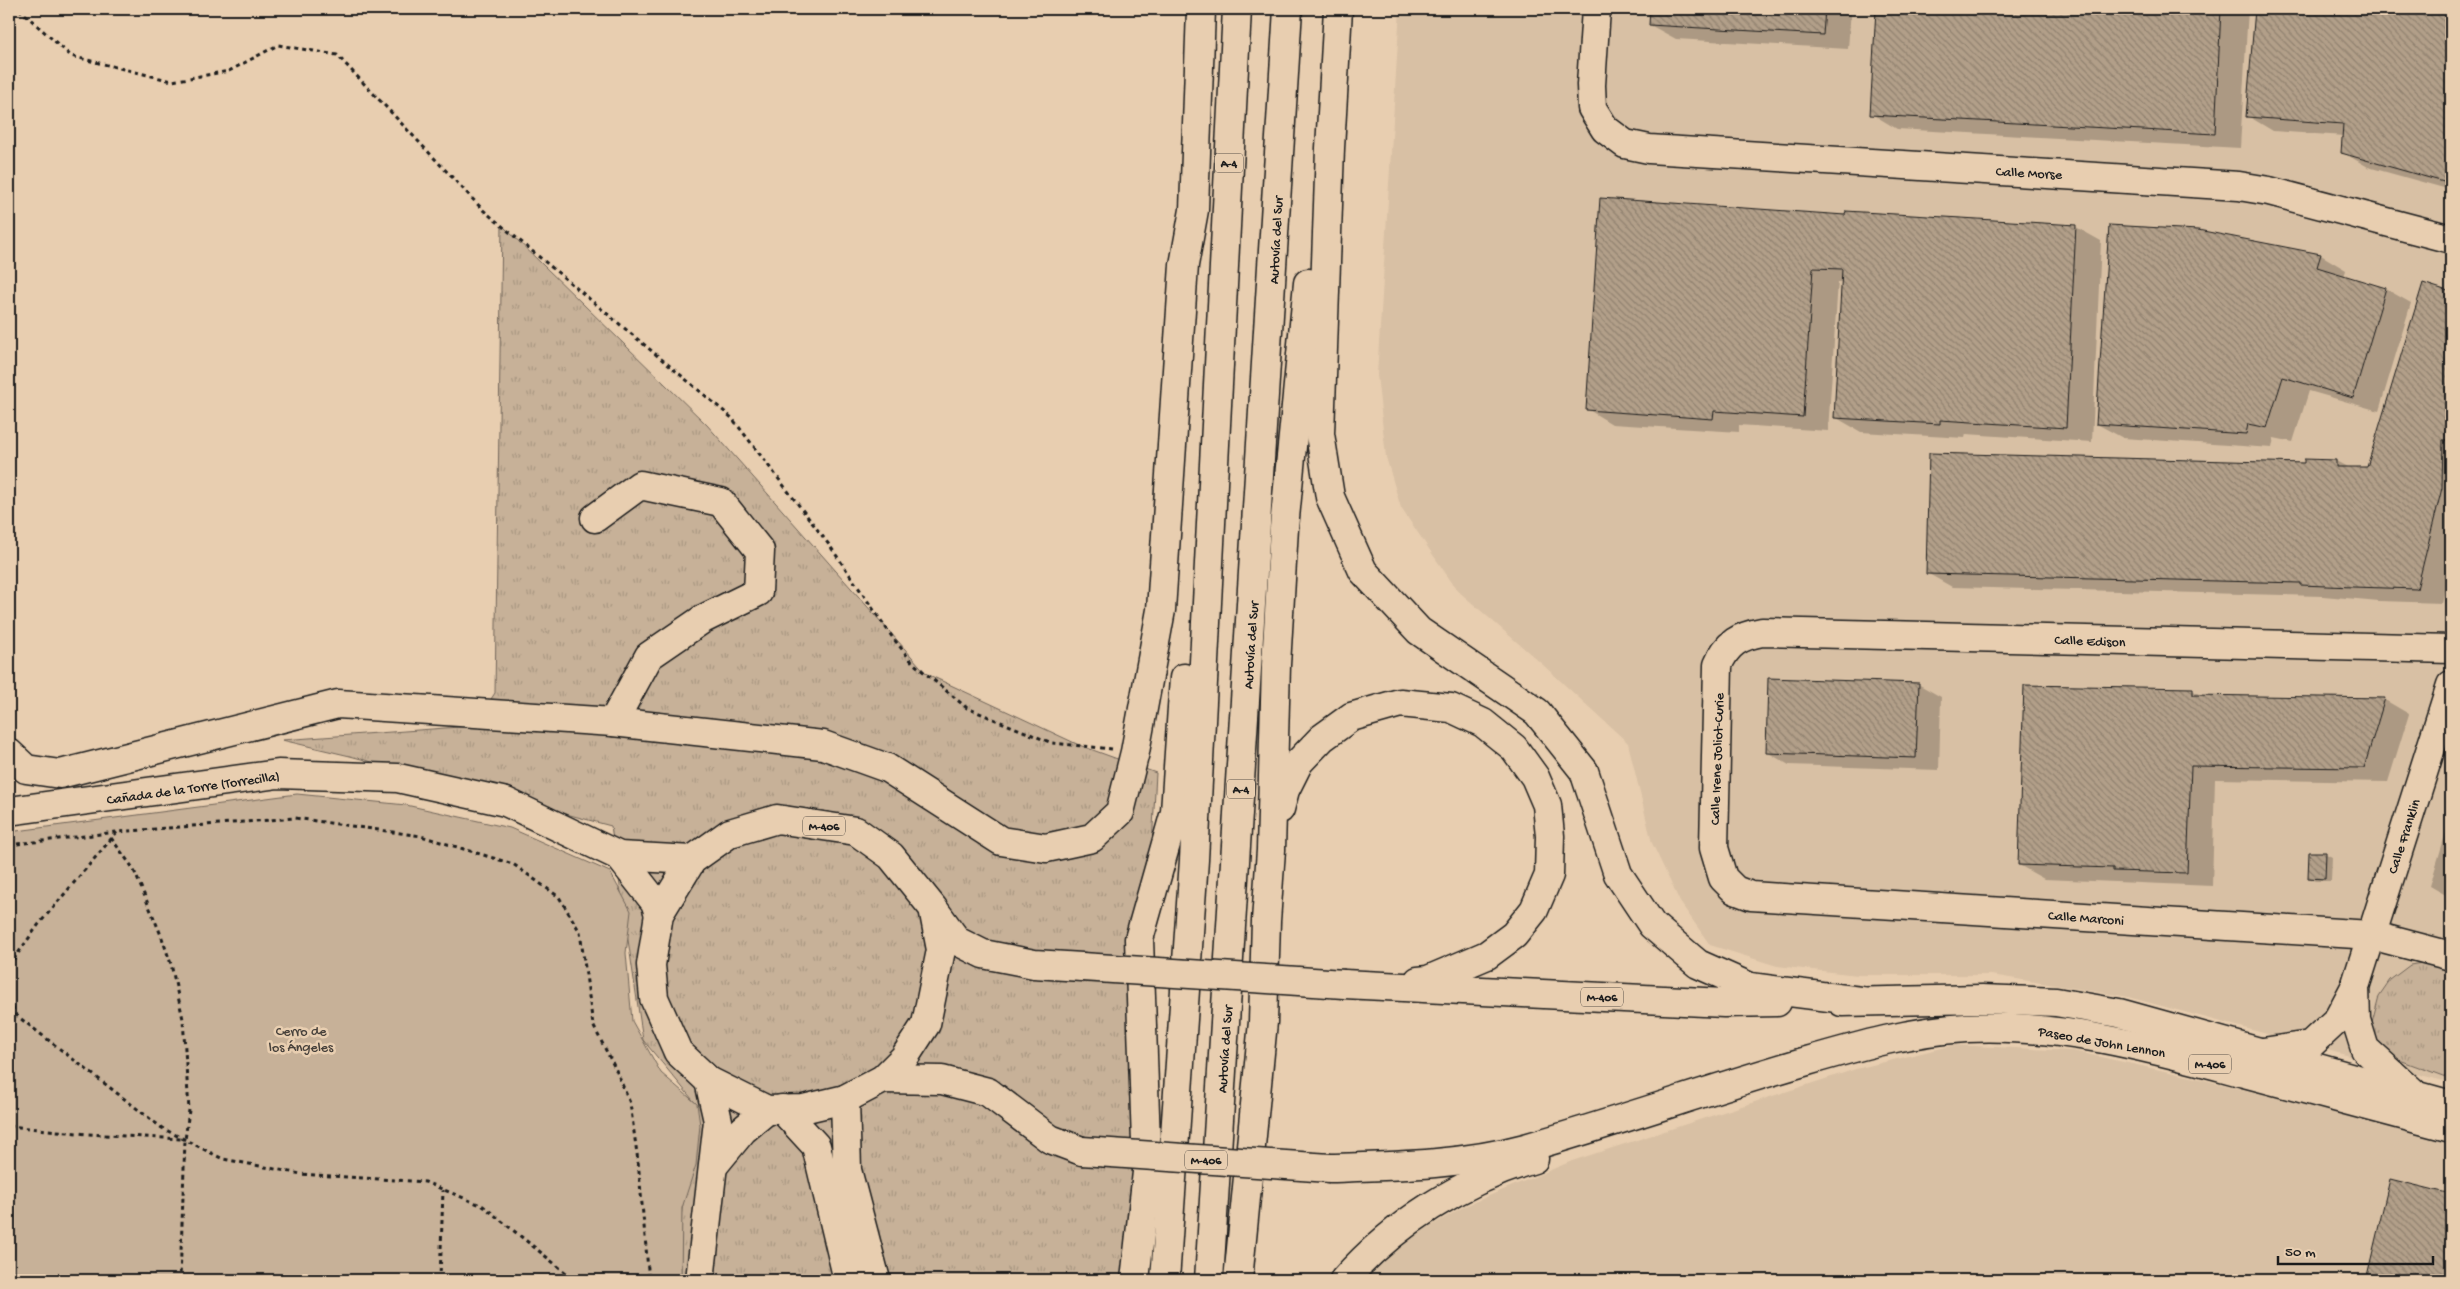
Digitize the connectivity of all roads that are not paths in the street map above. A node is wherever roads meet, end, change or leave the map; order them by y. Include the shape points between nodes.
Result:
1 (1201, 9) edge
2 (1238, 9) edge
3 (1288, 9) edge
4 (1338, 9) edge
5 (1596, 9) edge
6 (1330, 148) junction
7 (2451, 239) edge
8 (1220, 318) junction
9 (595, 518) dead end
10 (1732, 642) joint
11 (2451, 649) edge
12 (2451, 685) edge
13 (613, 722) junction
14 (9, 753) edge
15 (9, 811) edge
16 (1271, 850) junction
17 (618, 856) junction
18 (692, 860) junction
19 (1723, 878) joint
20 (933, 908) junction
21 (659, 914) junction
22 (2371, 935) junction
23 (2451, 956) edge
24 (1344, 984) junction
25 (2356, 987) junction
26 (1861, 1001) junction
27 (2263, 1052) junction
28 (1750, 1077) junction
29 (882, 1079) junction
30 (709, 1081) junction
31 (2418, 1097) junction
32 (845, 1099) junction
33 (2451, 1105) edge
34 (775, 1109) junction
35 (2451, 1128) edge
36 (715, 1164) junction
37 (700, 1280) edge
38 (848, 1280) edge
39 (876, 1280) edge
40 (1135, 1280) edge
41 (1165, 1280) edge
42 (1209, 1280) edge
43 (1238, 1280) edge
44 (1344, 1280) edge

1 - 13 main road via 1194,210 1184,265 1161,610 1135,752 1120,812 1092,838 1046,848 1001,842 886,768 822,745
2 - 8 main road, A-4
3 - 42 main road, Autovía del Sur / A-4
4 - 6 main road
5 - 7 main road, Calle Morse via 1592,108 1605,129 1624,144 1649,149 2239,186
6 - 16 main road via 1308,281 1284,528
6 - 26 main road via 1320,434 1330,497 1362,571 1419,631 1537,712 1584,771 1618,874 1652,924 1698,964 1750,986
8 - 40 main road via 1200,457 1175,812 1139,939 1148,1172
8 - 41 main road, A-4 via 1194,860
9 - 13 main road via 640,485 721,502 760,551 758,592 703,619 650,656
10 - 11 main road, Calle Edison via 1746,634 1762,632
10 - 19 main road, Calle Irene Joliot-Curie via 1718,665 1714,848
12 - 22 main road, Calle Franklin
13 - 14 main road via 338,704 60,774 26,769
15 - 17 main road, Cañada de la Torre (Torrecilla) via 278,774 398,778 506,802
16 - 24 main road via 1284,790 1299,762 1322,738 1351,717 1400,703 1451,708 1483,724 1514,748 1535,777 1547,805 1549,875 1534,910 1514,935 1487,955 1428,980
16 - 43 main road via 1263,1022
17 - 18 main road, Cañada de la Torre (Torrecilla)
17 - 21 main road via 654,902
18 - 20 main road, M-406 via 730,833 777,819 856,831 891,856
18 - 21 main road, M-406
19 - 22 main road, Calle Marconi via 1735,890 1751,896
20 - 24 main road, M-406, bridge via 957,941 982,954 1034,964
20 - 29 main road, M-406 via 941,950 926,1024 904,1058
21 - 30 main road, M-406 via 651,966 654,998 678,1052
22 - 23 main road, Calle Marconi
22 - 25 main road, Calle Franklin
24 - 26 main road, M-406 via 1724,1003
25 - 27 main road via 2338,1019 2310,1044
25 - 31 main road via 2356,1020 2365,1049
26 - 27 main road, Paseo de John Lennon / M-406 via 1982,998 2056,1002 2119,1013
27 - 31 main road, Paseo de John Lennon / M-406
28 - 29 main road, M-406, bridge via 1522,1148 1456,1161 1330,1168 1082,1151 1050,1139 988,1092 942,1080
28 - 35 main road, Paseo de John Lennon / M-406 via 1886,1039 1965,1028 2039,1029 2182,1056
28 - 44 main road via 1671,1118 1523,1163 1459,1189 1407,1222
29 - 32 main road, M-406
30 - 34 main road, M-406
30 - 36 main road via 718,1121
31 - 33 main road, Paseo de John Lennon / M-406
32 - 34 main road, M-406 via 803,1109
32 - 39 main road via 847,1170
34 - 36 main road via 743,1130
34 - 38 main road via 816,1146
36 - 37 main road

